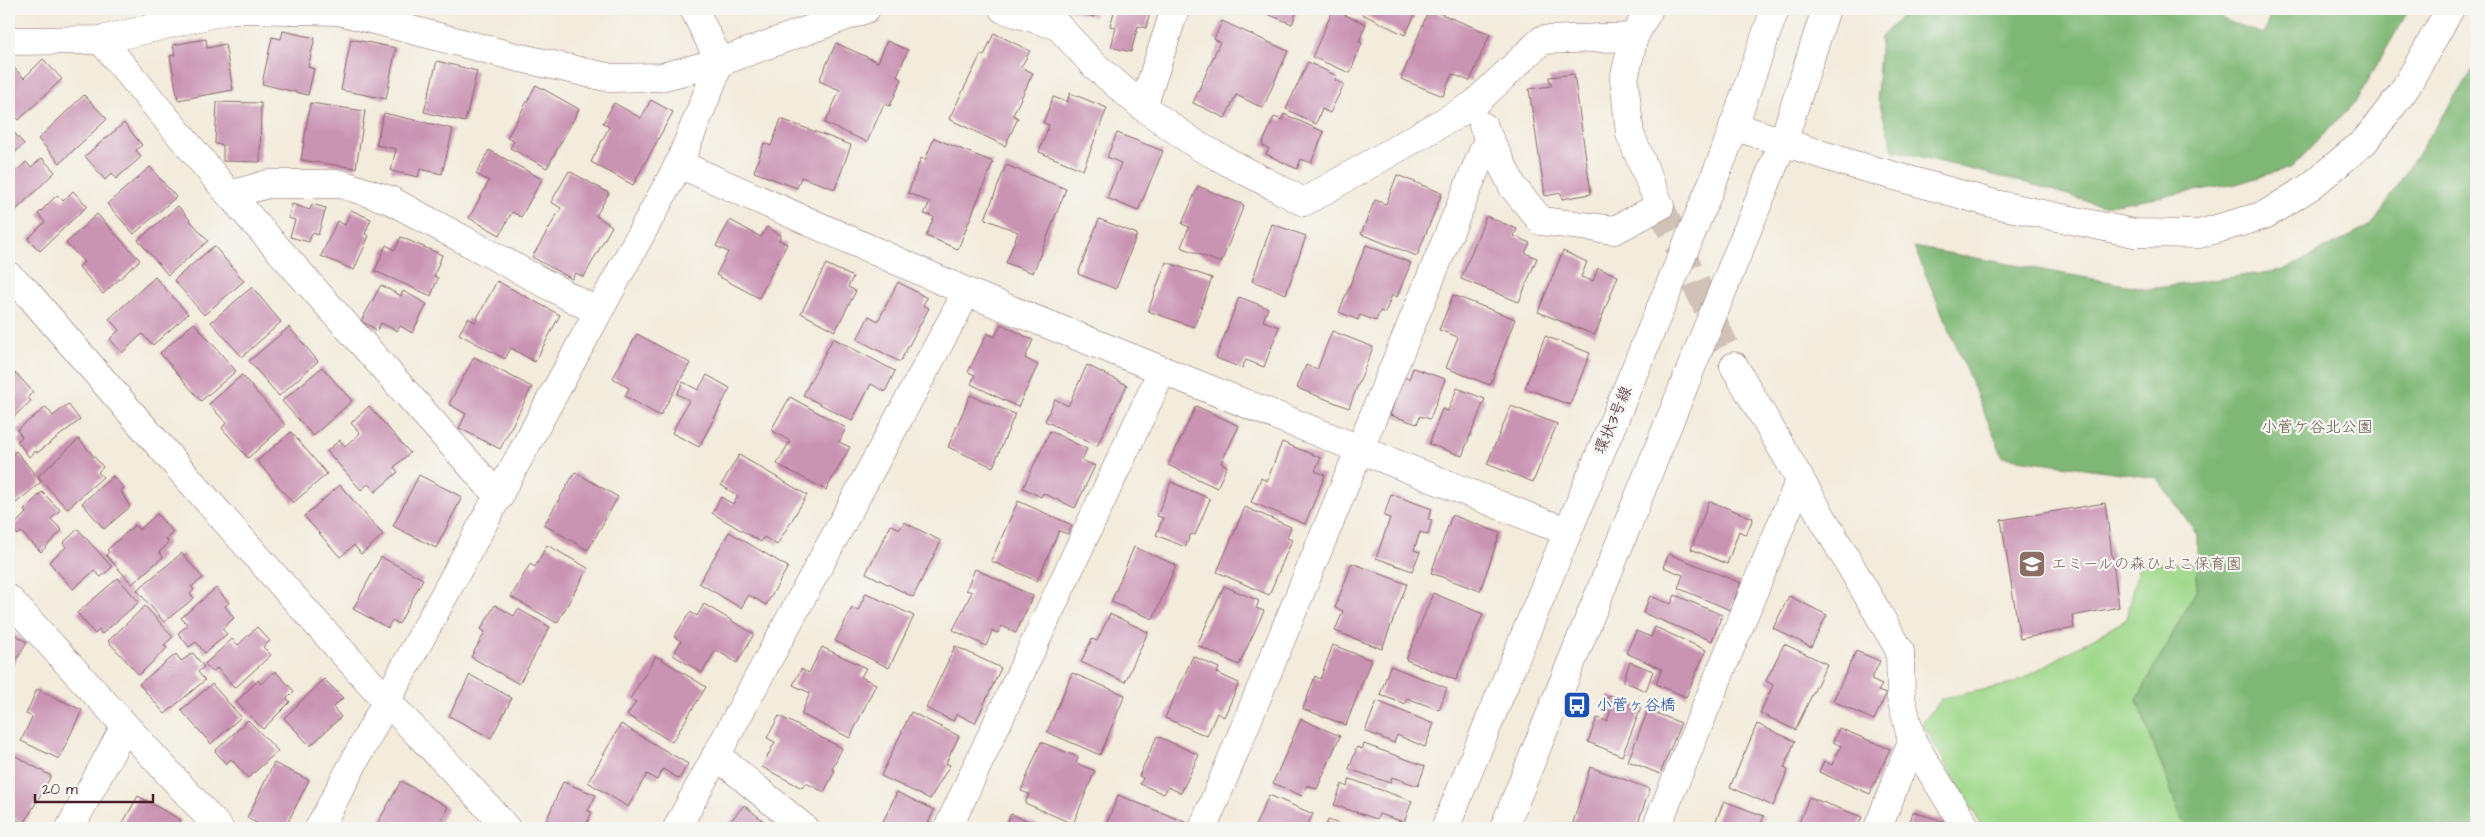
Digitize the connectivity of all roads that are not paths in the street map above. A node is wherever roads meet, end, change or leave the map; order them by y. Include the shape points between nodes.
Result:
1 (694, 9) edge
2 (866, 9) edge
3 (1003, 9) edge
4 (1175, 9) edge
5 (1649, 9) edge
6 (1775, 9) edge
7 (1826, 9) edge
8 (2450, 9) edge
9 (187, 15) edge
10 (1634, 37) junction
11 (101, 40) junction
12 (9, 42) edge
13 (720, 62) junction
14 (1473, 105) junction
15 (1143, 107) junction
16 (1733, 126) junction
17 (1488, 139) junction
18 (1783, 142) junction
19 (679, 164) junction
20 (230, 194) junction
21 (9, 276) edge
22 (967, 292) junction
23 (598, 312) junction
24 (1734, 366) tunnel mouth
25 (1162, 371) junction
26 (1359, 450) junction
27 (1800, 479) junction
28 (499, 497) junction
29 (1567, 531) junction
30 (9, 599) edge
31 (386, 700) junction
32 (125, 726) junction
33 (1912, 741) junction
34 (716, 755) junction
35 (70, 828) edge
36 (220, 828) edge
37 (320, 828) edge
38 (506, 828) edge
39 (677, 828) edge
40 (804, 828) edge
41 (948, 828) edge
42 (1203, 828) edge
43 (1445, 828) edge
44 (1504, 828) edge
45 (1656, 828) edge
46 (1878, 828) edge
47 (1966, 828) edge

1 - 13 street
2 - 13 street
3 - 15 street via 1058,26 1094,65
4 - 15 street
5 - 10 street
6 - 16 street, 環状3号線
7 - 18 street
8 - 18 street via 2403,92 2365,141 2311,186 2265,214 2199,234 2134,233 1995,204
9 - 11 street
9 - 13 street via 233,9 339,11 611,78 661,77
10 - 14 street via 1542,40
10 - 17 street via 1624,79 1630,134 1660,206 1616,230 1541,221 1513,187
11 - 12 street
11 - 20 street
13 - 19 street
14 - 15 street via 1304,202 1200,147
14 - 17 street
16 - 18 street
16 - 29 street, 環状3号線
17 - 26 street
18 - 44 street
19 - 22 street
19 - 23 street
20 - 23 street via 268,184 341,184 390,200
20 - 28 street
21 - 31 street via 26,291 152,439
22 - 25 street
22 - 34 street
23 - 28 street
24 - 27 street
25 - 26 street
25 - 41 street
26 - 29 street
26 - 42 street
27 - 33 street via 1900,652 1901,698
27 - 45 street
28 - 31 street
29 - 43 street, 環状3号線
30 - 32 street
31 - 37 street
31 - 38 street
32 - 35 street
32 - 36 street
33 - 46 street
33 - 47 street
34 - 39 street
34 - 40 street

